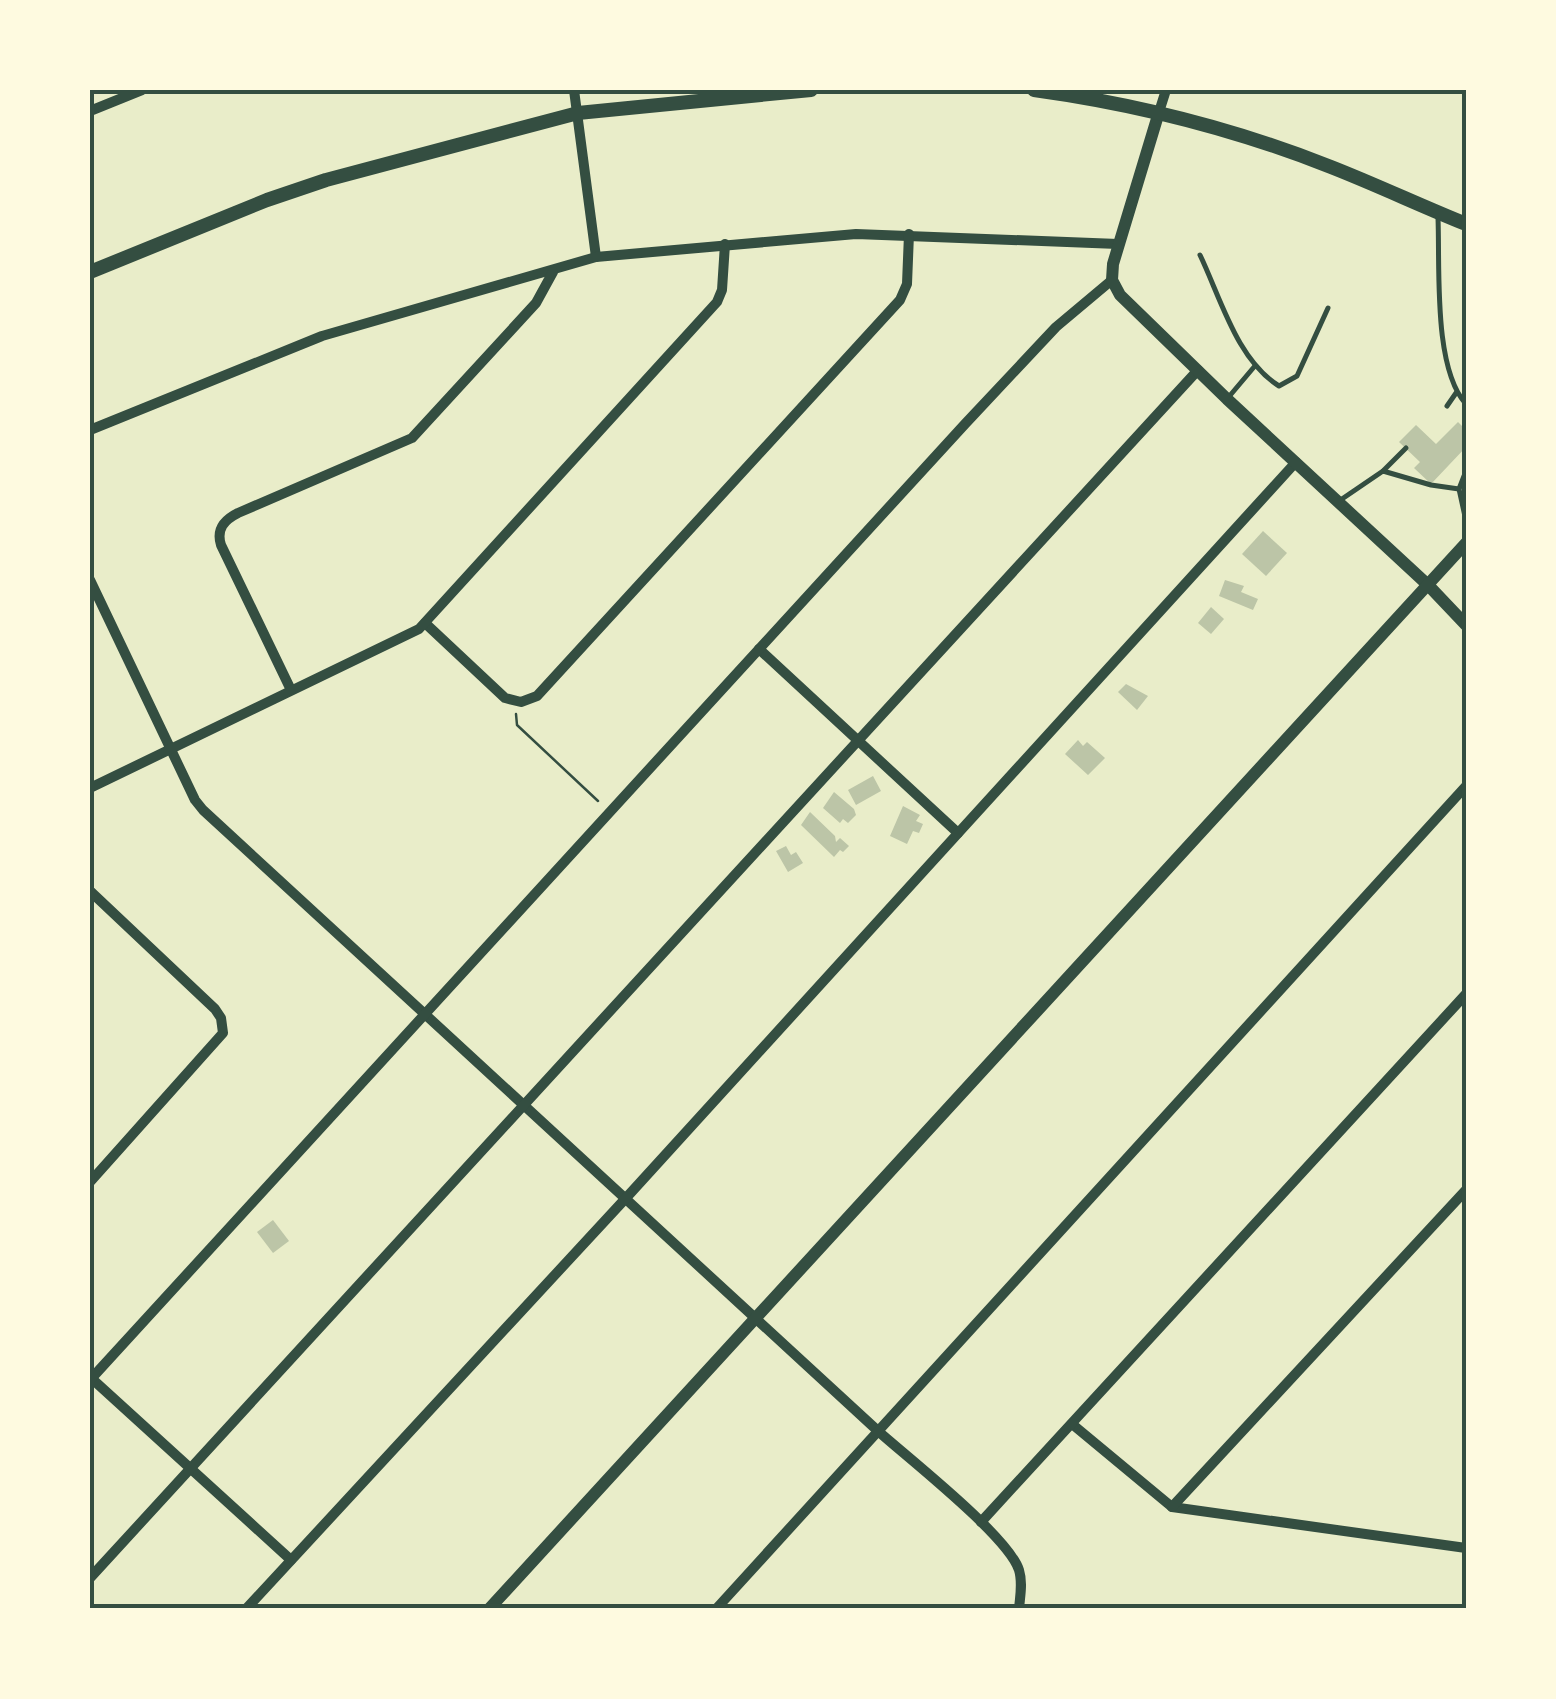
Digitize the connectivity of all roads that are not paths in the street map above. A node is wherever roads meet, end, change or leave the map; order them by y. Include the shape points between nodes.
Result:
1 (142, 90) edge
2 (574, 90) edge
3 (811, 90) edge
4 (1034, 90) edge
5 (1166, 90) edge
6 (90, 112) edge
7 (1159, 112) junction
8 (578, 113) junction
9 (1438, 212) junction
10 (1466, 224) edge
11 (909, 234) junction
12 (725, 244) junction
13 (1118, 244) junction
14 (1200, 255) dead end
15 (596, 257) junction
16 (90, 272) edge
17 (553, 272) junction
18 (1112, 280) junction
19 (1328, 308) dead end
20 (1254, 367) junction
21 (1198, 370) junction
22 (1456, 393) junction
23 (1227, 400) junction
24 (1466, 404) edge
25 (1447, 406) dead end
26 (90, 430) edge
27 (1406, 448) dead end
28 (1296, 462) junction
29 (1383, 471) junction
30 (1466, 471) edge
31 (1459, 489) junction
32 (1339, 502) junction
33 (1466, 521) edge
34 (1466, 544) edge
35 (90, 580) edge
36 (1429, 586) junction
37 (425, 623) junction
38 (1466, 625) edge
39 (759, 649) junction
40 (291, 690) junction
41 (860, 742) junction
42 (172, 749) junction
43 (1466, 786) edge
44 (90, 788) edge
45 (958, 833) junction
46 (90, 892) edge
47 (1466, 994) edge
48 (426, 1014) junction
49 (525, 1105) junction
50 (90, 1182) edge
51 (1466, 1190) edge
52 (626, 1198) junction
53 (758, 1319) junction
54 (90, 1378) edge
55 (1072, 1424) junction
56 (878, 1431) junction
57 (190, 1468) junction
58 (1172, 1508) junction
59 (981, 1522) junction
60 (1466, 1548) edge
61 (291, 1560) junction
62 (90, 1578) edge
63 (246, 1609) edge
64 (490, 1609) edge
65 (716, 1609) edge
66 (1018, 1609) edge

1 - 6 street
2 - 8 street
3 - 8 main road
4 - 7 main road
5 - 7 street
7 - 9 main road via 1330,166
7 - 13 street
8 - 15 street
8 - 16 main road via 326,180
9 - 10 main road
9 - 22 lane via 1446,362
11 - 12 street
11 - 13 street
11 - 37 street via 908,284 900,300 541,692 516,702 501,695
12 - 15 street
12 - 37 street via 716,302
13 - 18 street
14 - 20 lane
15 - 17 street
17 - 26 street via 322,336
17 - 40 street via 536,303 412,438 222,525 222,545
18 - 21 street
18 - 39 street via 1056,326
19 - 20 lane via 1288,384 1279,386
20 - 23 lane
21 - 23 street
21 - 41 street
22 - 24 lane
22 - 25 lane
23 - 28 street
27 - 29 lane
28 - 32 street
28 - 45 street
29 - 31 lane
29 - 32 lane
30 - 31 lane
31 - 33 lane
32 - 36 street
34 - 36 street
35 - 42 street
36 - 38 street
36 - 53 street
37 - 40 street
39 - 41 street
39 - 48 street
40 - 42 street
41 - 45 street
41 - 49 street
42 - 44 street
42 - 48 street via 204,810
43 - 56 street
45 - 52 street
46 - 50 street via 215,1009 223,1025 221,1038
47 - 55 street
48 - 49 street
48 - 54 street
49 - 52 street
49 - 57 street
51 - 58 street
52 - 53 street
52 - 61 street
53 - 56 street
53 - 64 street
54 - 57 street
55 - 58 street
55 - 59 street
56 - 59 street
56 - 65 street
57 - 61 street
57 - 62 street
58 - 60 street
59 - 66 street via 1018,1568
61 - 63 street

